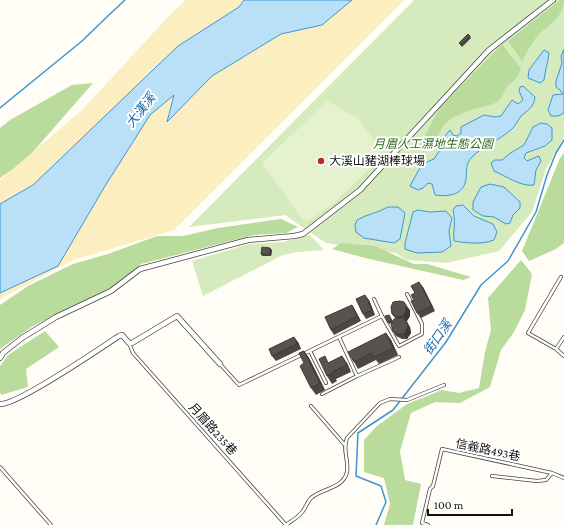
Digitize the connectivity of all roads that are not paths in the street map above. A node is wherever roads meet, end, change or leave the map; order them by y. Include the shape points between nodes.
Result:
1 (553, 0) edge
2 (561, 277) dead end
3 (407, 294) dead end
4 (374, 299) dead end
5 (382, 316) junction
6 (339, 337) junction
7 (564, 337) edge
8 (129, 343) junction
9 (556, 349) junction
10 (310, 351) junction
11 (564, 356) edge
12 (399, 357) dead end
13 (0, 358) edge
14 (220, 364) joint
15 (357, 376) junction
16 (326, 383) edge
17 (444, 385) dead end
18 (322, 394) dead end
19 (0, 404) edge
20 (310, 406) dead end
21 (344, 444) junction
22 (0, 467) edge
23 (552, 474) junction
24 (492, 476) dead end
25 (564, 478) edge
26 (51, 525) edge
27 (286, 525) edge
28 (428, 525) edge

1 - 13 street via 489,50 360,190 303,234 248,240 140,269 111,291 56,317 22,338
2 - 9 lane via 528,333
3 - 5 lane via 422,324 422,334 399,346
4 - 5 lane
5 - 6 lane
6 - 10 lane
6 - 15 lane
7 - 9 lane
8 - 14 street via 177,316
8 - 19 street via 122,335 118,336 54,378 18,398
8 - 27 lane, 月眉路235巷 via 133,353
9 - 11 lane
10 - 14 lane via 239,385
10 - 16 lane
12 - 15 lane
15 - 18 lane
17 - 21 lane via 405,400 390,399 380,403
20 - 21 lane
21 - 27 lane via 347,471 344,479 311,498 302,512
22 - 26 lane
23 - 24 lane via 546,480 537,481
23 - 25 lane, 信義路493巷
23 - 28 lane, 信義路493巷 via 442,449 422,523

